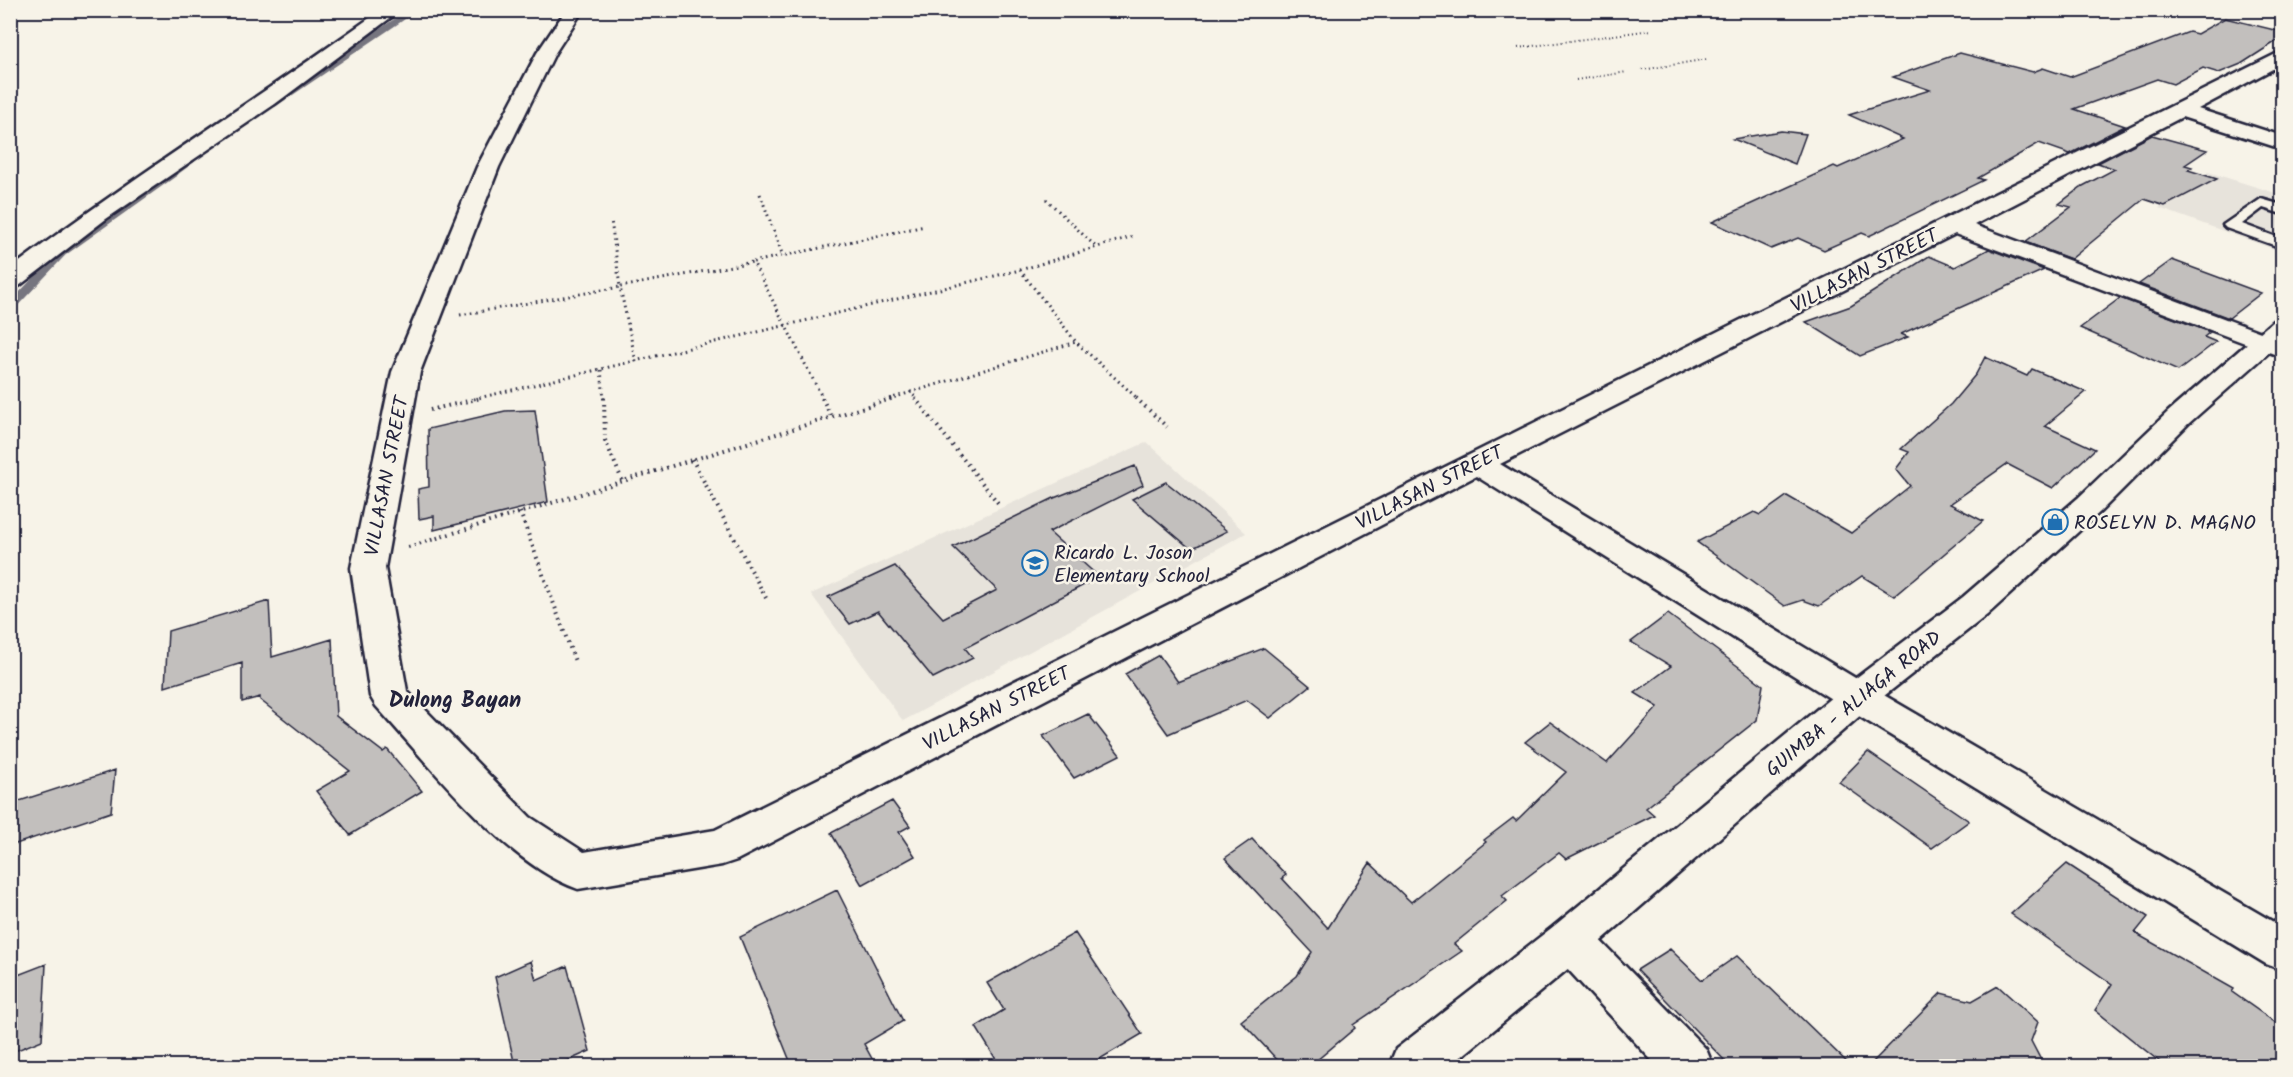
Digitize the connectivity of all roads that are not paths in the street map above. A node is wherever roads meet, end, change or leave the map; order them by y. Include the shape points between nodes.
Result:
1 (393, 10) edge
2 (575, 10) edge
3 (2283, 57) edge
4 (2182, 110) junction
5 (2283, 143) edge
6 (2283, 210) edge
7 (1953, 225) junction
8 (2283, 244) edge
9 (10, 281) edge
10 (2276, 339) edge
11 (1477, 463) junction
12 (1857, 697) junction
13 (1570, 940) junction
14 (2283, 950) edge
15 (1431, 1061) edge
16 (1689, 1066) edge

1 - 9 street via 98,214
2 - 11 street, VILLASAN STREET via 546,53 488,167 406,372 368,568 389,696 515,829 578,871 722,848
3 - 4 street, VILLASAN STREET
4 - 5 street
4 - 7 street, VILLASAN STREET
6 - 8 lane via 2262,203 2231,225
7 - 10 street
7 - 11 street, VILLASAN STREET
10 - 12 street, GUIMBA - ALIAGA ROAD via 2178,418 2089,505 1975,606
11 - 12 street
12 - 13 street, GUIMBA - ALIAGA ROAD
12 - 14 street
13 - 15 street, GUIMBA - ALIAGA ROAD
13 - 16 street

